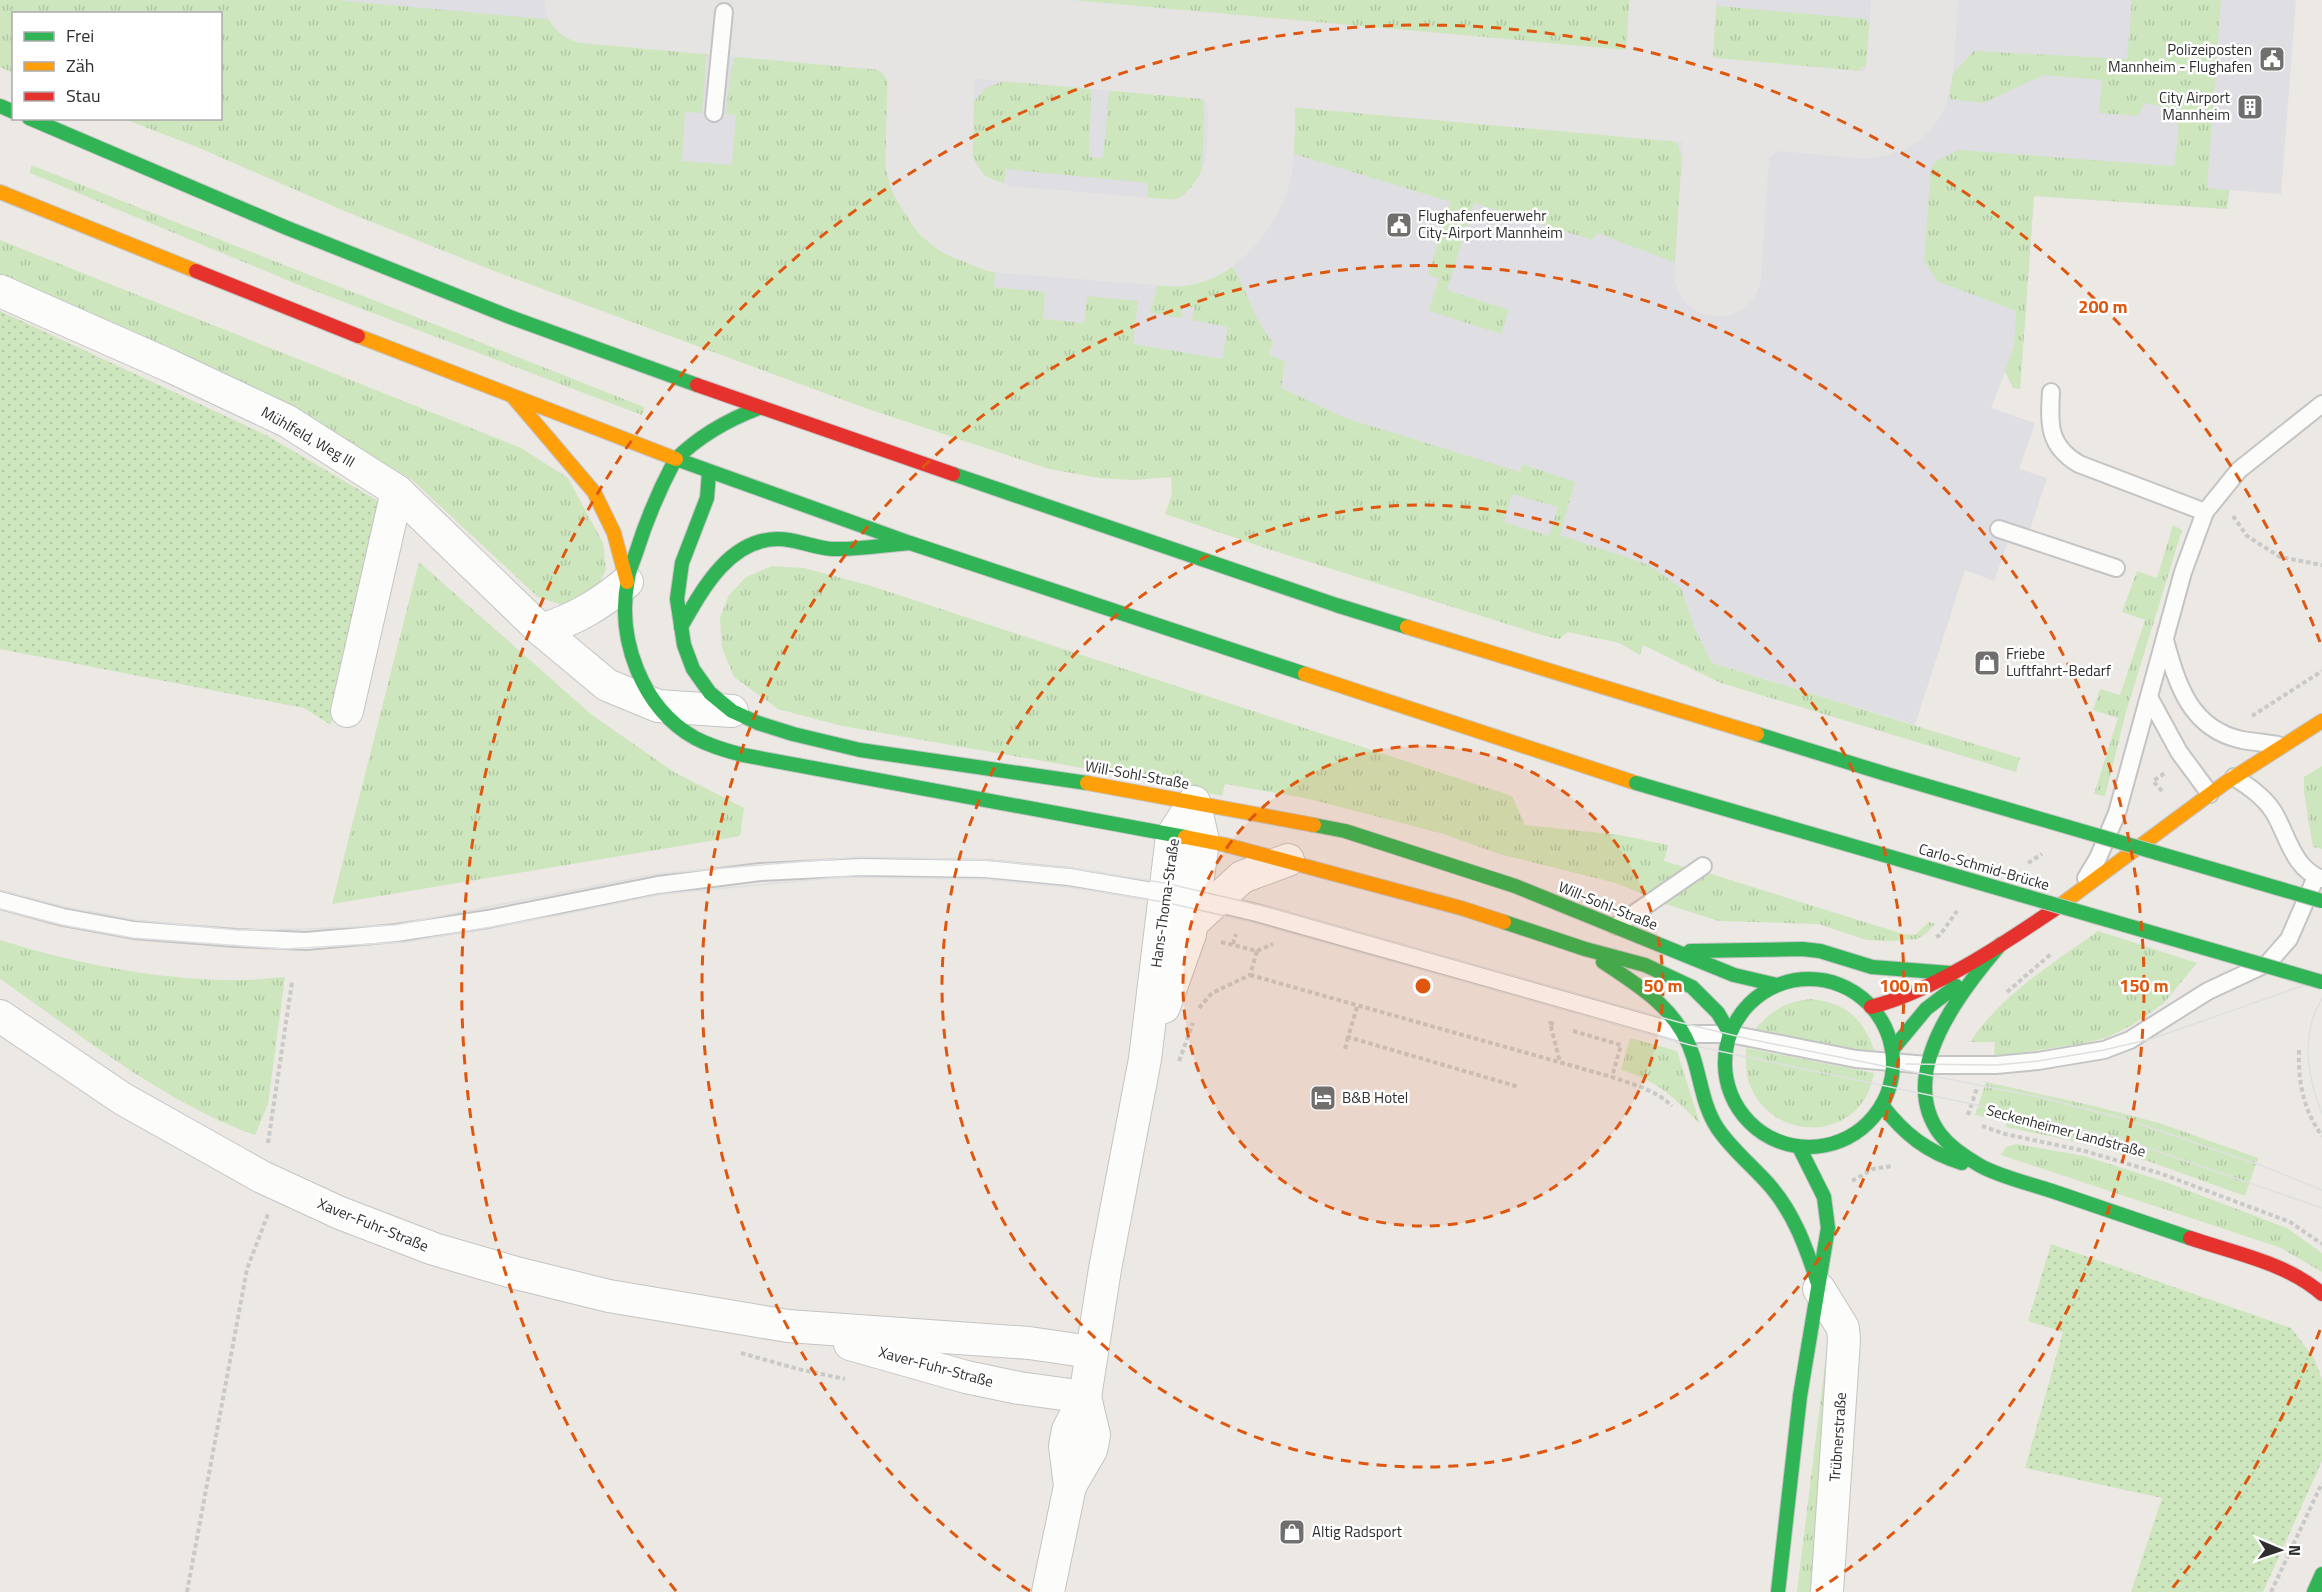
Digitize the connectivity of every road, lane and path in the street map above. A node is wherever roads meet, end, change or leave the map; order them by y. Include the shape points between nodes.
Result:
1 (724, 12) dead end
2 (714, 113) dead end
3 (34, 120) edge
4 (0, 192) edge
5 (0, 291) edge
6 (680, 380) junction
7 (2051, 392) dead end
8 (514, 398) junction
9 (689, 398) dead end
10 (2322, 404) edge
11 (759, 408) junction
12 (701, 429) junction
13 (675, 460) junction
14 (709, 472) junction
15 (397, 491) junction
16 (2219, 492) junction
17 (2205, 512) junction
18 (1999, 529) dead end
19 (910, 543) junction
20 (2322, 565) edge
21 (2116, 568) dead end
22 (627, 582) junction
23 (681, 627) junction
24 (541, 630) junction
25 (2164, 640) junction
26 (2149, 698) junction
27 (658, 706) junction
28 (347, 711) dead end
29 (732, 711) junction
30 (2322, 721) edge
31 (2282, 745) junction
32 (2234, 777) junction
33 (2210, 794) junction
34 (1194, 802) junction
35 (1172, 836) junction
36 (1203, 842) junction
37 (1288, 861) junction
38 (1703, 866) dead end
39 (2319, 878) edge
40 (1165, 893) junction
41 (2075, 897) junction
42 (0, 900) edge
43 (2322, 901) edge
44 (1201, 908) junction
45 (1616, 926) junction
46 (1233, 944) dead end
47 (2001, 944) junction
48 (1280, 946) dead end
49 (1585, 949) junction
50 (1257, 951) junction
51 (1673, 951) junction
52 (2052, 954) dead end
53 (1982, 967) junction
54 (1950, 973) junction
55 (1251, 975) junction
56 (292, 982) dead end
57 (2322, 982) edge
58 (1777, 985) junction
59 (2001, 999) dead end
60 (1357, 1007) junction
61 (1871, 1007) junction
62 (1198, 1009) dead end
63 (0, 1016) edge
64 (1195, 1019) dead end
65 (1560, 1027) dead end
66 (1685, 1034) junction
67 (1730, 1034) junction
68 (1348, 1036) junction
69 (1345, 1049) dead end
70 (2299, 1050) dead end
71 (1892, 1056) junction
72 (1145, 1059) junction
73 (1560, 1063) junction
74 (1927, 1065) junction
75 (1985, 1065) junction
76 (1176, 1071) dead end
77 (1519, 1088) dead end
78 (1882, 1105) junction
79 (1674, 1108) dead end
80 (1966, 1121) dead end
81 (1976, 1124) dead end
82 (2322, 1136) edge
83 (1799, 1147) junction
84 (1895, 1166) dead end
85 (1981, 1167) junction
86 (272, 1181) junction
87 (1824, 1197) junction
88 (2322, 1244) edge
89 (1819, 1289) junction
90 (2322, 1294) edge
91 (788, 1326) junction
92 (1091, 1352) junction
93 (1085, 1397) junction
94 (2322, 1483) edge
95 (2322, 1574) edge
96 (187, 1592) edge
97 (1048, 1592) edge
98 (1778, 1592) edge
99 (1827, 1592) edge
100 (2271, 1592) edge
101 (2314, 1592) edge

1 - 2 lane
3 - 6 main road via 286,228
4 - 8 main road, Carlo-Schmid-Brücke
5 - 15 street, Mühlfeld, Weg III via 287,421
6 - 9 main road
6 - 11 main road
7 - 17 lane via 2052,432 2058,448 2068,458
8 - 13 main road, Carlo-Schmid-Brücke
8 - 22 main road via 594,492 614,533
10 - 16 lane via 2239,470
11 - 12 main road
11 - 43 main road, bridge via 1336,605 1886,774
12 - 13 main road
12 - 14 main road, Will-Sohl-Straße
13 - 14 main road, Carlo-Schmid-Brücke
13 - 22 main road via 659,489
14 - 19 main road, Carlo-Schmid-Brücke
14 - 23 main road, Will-Sohl-Straße via 707,498 682,563 677,599
15 - 24 street, Mühlfeld, Weg III
15 - 28 street
16 - 17 lane
16 - 20 path via 2223,504 2247,536 2280,557
17 - 25 lane
18 - 21 lane
19 - 23 main road via 825,548 770,540 750,546 732,556 712,576
19 - 57 main road, Carlo-Schmid-Brücke, bridge via 1636,783
22 - 24 street via 598,605 569,621
22 - 27 main road via 626,622 634,663
23 - 29 main road, Will-Sohl-Straße via 698,678
24 - 27 street, Mühlfeld, Weg III via 607,685
25 - 26 lane
25 - 31 lane via 2175,678 2200,718 2240,740
26 - 33 lane via 2179,752
26 - 41 lane via 2117,813
27 - 29 street, Mühlfeld, Weg III
27 - 35 main road via 693,736 749,756
29 - 34 main road, Will-Sohl-Straße via 793,734 860,750 1053,777
30 - 31 main road
31 - 32 main road
32 - 33 main road
32 - 39 lane via 2255,791 2272,810 2296,860
33 - 41 main road
34 - 35 street, Hans-Thoma-Straße
34 - 36 street, Hans-Thoma-Straße
34 - 45 main road, Will-Sohl-Straße via 1345,831 1454,865
35 - 36 main road
35 - 40 street, Hans-Thoma-Straße
36 - 37 main road
36 - 44 street, Hans-Thoma-Straße
37 - 44 street via 1242,877
37 - 49 main road via 1461,908
38 - 45 lane
39 - 75 lane via 2289,939 2268,963 2208,991 2130,1040 2104,1050
40 - 42 lane via 1069,877 985,869 862,867 760,872 658,885 419,930 306,940 134,930
40 - 44 lane
40 - 72 street, Hans-Thoma-Straße
41 - 47 main road
44 - 66 lane via 1257,913
44 - 72 street, Hans-Thoma-Straße
45 - 51 main road, Will-Sohl-Straße
46 - 50 path
47 - 53 main road
47 - 54 main road
48 - 50 path via 1272,944
49 - 66 main road via 1668,1008
49 - 67 main road via 1645,965 1692,987 1718,1013
50 - 55 path
51 - 54 main road via 1802,949 1872,967
51 - 58 main road, Will-Sohl-Straße via 1734,975
52 - 59 path
53 - 71 main road via 1926,1009
53 - 74 main road via 1949,1016
54 - 61 main road via 1891,1002
55 - 60 path
55 - 62 path via 1212,993
56 - 86 path
58 - 61 main road via 1806,979 1835,983
58 - 67 main road via 1754,1000
60 - 68 path
60 - 73 path
61 - 71 main road via 1885,1027
63 - 86 street, Xaver-Fuhr-Straße via 123,1099
64 - 76 path
65 - 73 path via 1550,1023
66 - 67 lane
66 - 89 main road via 1706,1106 1718,1129 1790,1213
67 - 71 lane via 1820,1053
67 - 83 main road via 1725,1072 1737,1107 1763,1134
68 - 69 path
68 - 77 path
70 - 82 path via 2301,1092
71 - 74 lane
71 - 78 main road via 1889,1087
72 - 92 street, Hans-Thoma-Straße
73 - 79 path via 1638,1086
74 - 75 lane
74 - 85 main road via 1928,1110 1937,1130 1954,1149
75 - 80 path, Seckenheimer Landstraße
78 - 83 main road via 1855,1134 1828,1145
78 - 85 main road via 1896,1126 1917,1144 1944,1158
81 - 88 path, Seckenheimer Landstraße via 2162,1174 2290,1222
83 - 87 main road
84 - 87 path via 1873,1169
85 - 90 main road via 2284,1270
86 - 91 street, Xaver-Fuhr-Straße via 340,1213 434,1249 516,1273 609,1296
86 - 96 path via 247,1269
87 - 89 main road via 1828,1228
89 - 98 main road via 1800,1396
89 - 99 street, Trübnerstraße via 1843,1328 1844,1340
91 - 92 street, Xaver-Fuhr-Straße via 1017,1342
91 - 93 street, Xaver-Fuhr-Straße via 966,1377
92 - 93 street, Hans-Thoma-Straße
93 - 97 street, Hans-Thoma-Straße via 1068,1430 1065,1446 1070,1486
94 - 100 path
95 - 101 main road

